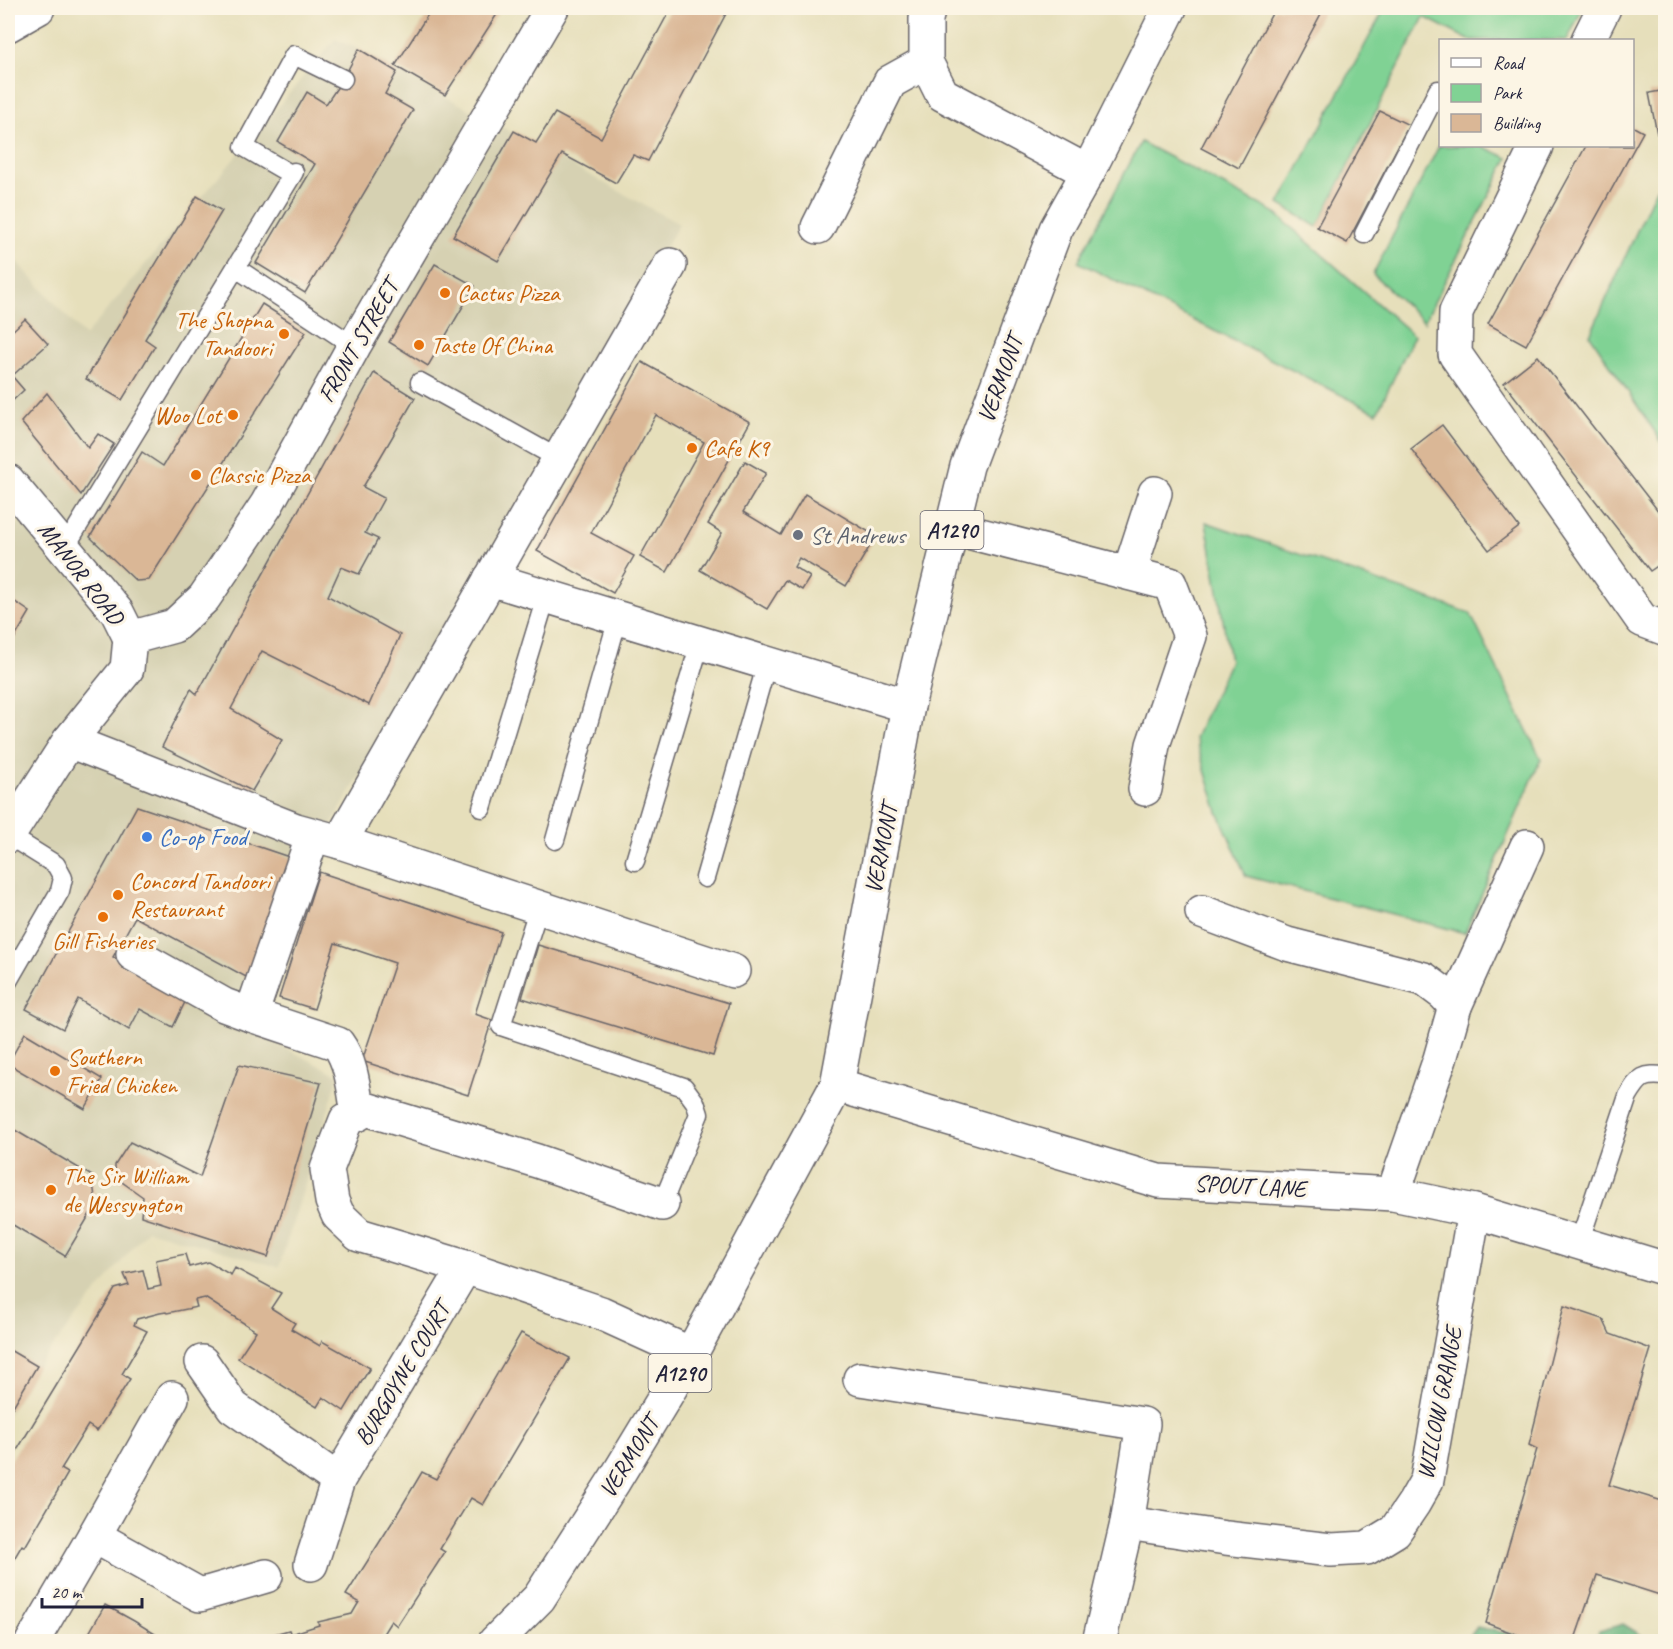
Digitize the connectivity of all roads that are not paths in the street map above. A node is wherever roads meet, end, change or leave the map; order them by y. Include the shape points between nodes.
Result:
1 (38, 8) edge
2 (552, 8) edge
3 (929, 8) edge
4 (1170, 8) edge
5 (1604, 8) edge
6 (8, 24) edge
7 (1588, 39) edge
8 (926, 62) junction
9 (343, 79) dead end
10 (1439, 90) edge
11 (1537, 147) edge
12 (1088, 172) junction
13 (818, 227) dead end
14 (1364, 234) dead end
15 (670, 265) dead end
16 (236, 268) junction
17 (354, 346) junction
18 (420, 382) dead end
19 (559, 459) junction
20 (1155, 493) dead end
21 (14, 500) edge
22 (952, 528) junction
23 (64, 549) junction
24 (1129, 573) junction
25 (490, 579) junction
26 (546, 597) junction
27 (618, 618) junction
28 (1665, 629) edge
29 (130, 638) junction
30 (700, 643) junction
31 (767, 663) junction
32 (908, 706) junction
33 (69, 741) junction
34 (1144, 789) dead end
35 (482, 808) dead end
36 (316, 835) junction
37 (8, 836) edge
38 (555, 840) dead end
39 (1527, 846) dead end
40 (635, 861) dead end
41 (705, 878) dead end
42 (539, 907) junction
43 (1202, 912) dead end
44 (133, 954) dead end
45 (733, 970) dead end
46 (8, 981) edge
47 (1455, 1006) junction
48 (251, 1015) junction
49 (1665, 1076) edge
50 (837, 1085) junction
51 (358, 1114) junction
52 (1394, 1194) junction
53 (662, 1204) joint
54 (1474, 1211) junction
55 (1579, 1243) junction
56 (465, 1267) junction
57 (1665, 1269) edge
58 (691, 1353) junction
59 (202, 1362) dead end
60 (860, 1379) dead end
61 (172, 1398) dead end
62 (338, 1480) junction
63 (1127, 1522) junction
64 (94, 1536) junction
65 (311, 1564) dead end
66 (266, 1576) dead end
67 (32, 1641) edge
68 (495, 1641) edge
69 (1099, 1641) edge

1 - 6 street
2 - 17 street, FRONT STREET
3 - 8 street
4 - 12 street, VERMONT / A1290
5 - 7 street
8 - 12 street via 942,94
8 - 13 street via 890,82
9 - 16 lane via 294,55 244,147 293,173
10 - 14 lane
11 - 28 street via 1456,312 1455,354 1642,620
12 - 22 street, VERMONT / A1290 via 1056,228 967,466
15 - 19 street
16 - 17 lane
16 - 23 lane
17 - 29 street, FRONT STREET via 267,504 204,598 174,626
18 - 19 lane
19 - 25 street
20 - 24 street
21 - 23 street, MANOR ROAD
22 - 24 street
22 - 32 street, VERMONT / A1290
23 - 29 street, MANOR ROAD via 117,612
24 - 34 street via 1170,584 1190,636 1153,745
25 - 26 street
25 - 36 street
26 - 27 street
26 - 35 lane
27 - 30 street
27 - 38 lane
29 - 33 street via 127,669
30 - 31 street
30 - 40 lane
31 - 32 street
31 - 41 lane
32 - 50 street, VERMONT / A1290
33 - 36 street
33 - 37 street
36 - 42 street
36 - 48 street
37 - 46 lane via 56,865 63,878 60,891
39 - 47 street
42 - 45 street
42 - 53 lane via 501,1026 684,1087 699,1114
43 - 47 street via 1287,944 1424,979
44 - 48 street via 224,1005
47 - 52 street
48 - 51 street via 338,1044 348,1065
49 - 55 lane via 1649,1075 1636,1081 1628,1096
50 - 52 street, SPOUT LANE via 1158,1181
50 - 58 street, VERMONT / A1290
51 - 53 street via 366,1109
51 - 56 street via 346,1120 327,1170 338,1215 359,1234
52 - 54 street, SPOUT LANE
54 - 55 street, SPOUT LANE
54 - 63 street, WILLOW GRANGE via 1427,1480 1395,1531 1366,1548 1331,1550
55 - 57 street, SPOUT LANE
56 - 58 street via 601,1313
56 - 62 street, BURGOYNE COURT
58 - 68 street, VERMONT / A1290 via 539,1598
59 - 62 street via 233,1407
60 - 63 street via 1143,1424
61 - 64 street
62 - 65 street, BURGOYNE COURT
63 - 69 street
64 - 66 street via 200,1595
64 - 67 street

